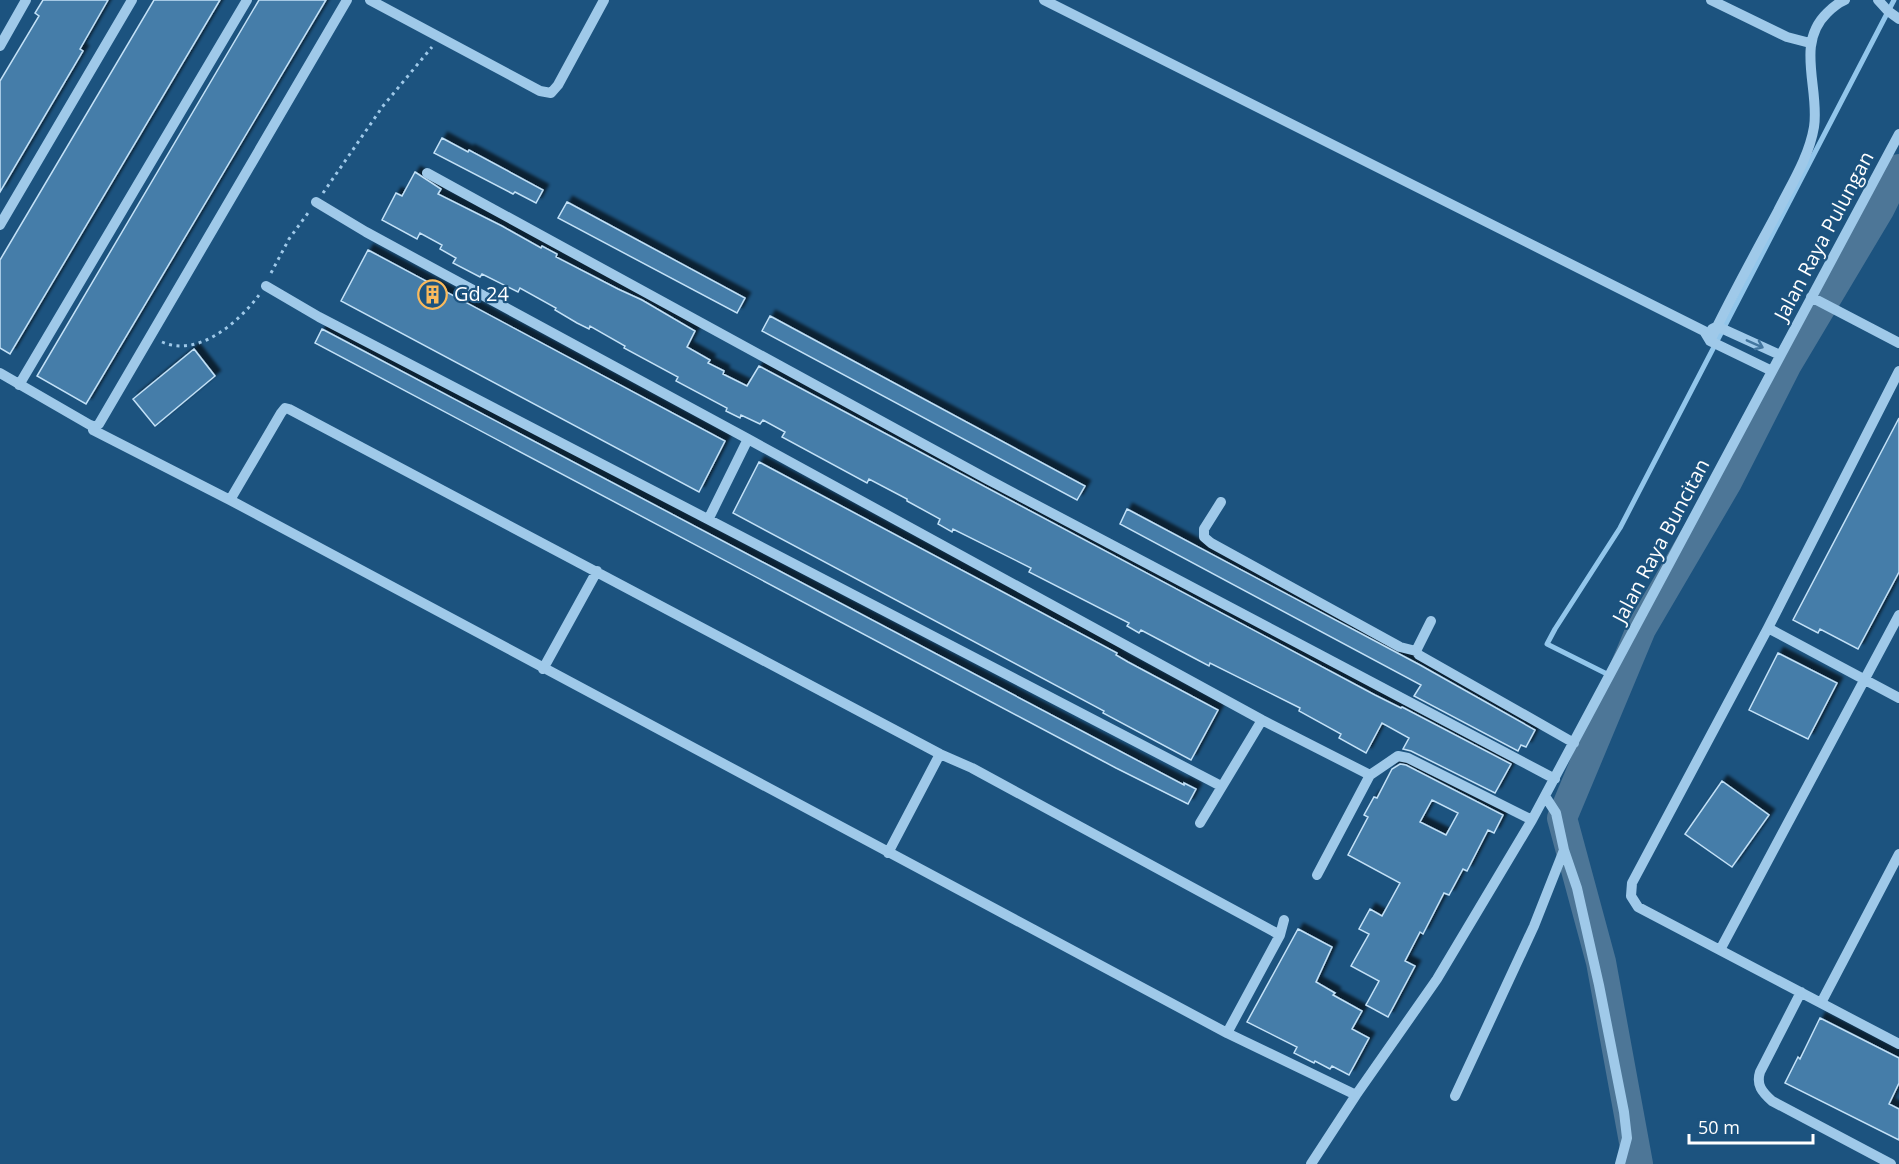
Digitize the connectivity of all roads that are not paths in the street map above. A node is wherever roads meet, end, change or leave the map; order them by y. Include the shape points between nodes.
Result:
1 (26, 0) edge
2 (132, 0) edge
3 (247, 0) edge
4 (347, 0) edge
5 (370, 0) edge
6 (604, 0) edge
7 (1044, 0) edge
8 (1710, 0) edge
9 (1845, 0) edge
10 (1878, 0) edge
11 (1899, 19) edge
12 (1810, 43) junction
13 (0, 46) edge
14 (1899, 134) edge
15 (427, 173) dead end
16 (316, 202) road end
17 (0, 225) edge
18 (266, 286) road end
19 (1811, 297) junction
20 (1723, 330) junction
21 (1713, 341) junction
22 (1899, 343) edge
23 (1780, 355) junction
24 (1772, 371) junction
25 (1899, 371) edge
26 (0, 374) edge
27 (19, 385) junction
28 (95, 427) junction
29 (748, 439) junction
30 (230, 500) junction
31 (1221, 502) dead end
32 (709, 518) junction
33 (597, 571) junction
34 (1899, 615) edge
35 (1431, 621) dead end
36 (1768, 628) junction
37 (1416, 651) junction
38 (543, 669) junction
39 (1865, 680) junction
40 (1899, 698) edge
41 (1262, 720) junction
42 (1574, 743) junction
43 (940, 754) junction
44 (1370, 775) junction
45 (1547, 775) junction
46 (1221, 786) junction
47 (1545, 796) junction
48 (1524, 817) junction
49 (1200, 823) dead end
50 (1564, 850) junction
51 (888, 853) junction
52 (1899, 854) edge
53 (1317, 875) dead end
54 (1284, 920) dead end
55 (1280, 935) junction
56 (1720, 950) junction
57 (1801, 992) junction
58 (1821, 1003) junction
59 (1227, 1033) junction
60 (1899, 1044) edge
61 (1350, 1092) junction
62 (1455, 1095) dead end
63 (1311, 1164) edge
64 (1620, 1164) edge
65 (1891, 1164) edge

1 - 13 street
2 - 17 street
3 - 27 street
4 - 28 street
5 - 6 street via 540,91 551,93
7 - 21 street
8 - 12 street via 1787,37
9 - 12 street via 1823,17
10 - 11 street
12 - 20 street via 1814,124 1811,139
14 - 19 street, Jalan Raya Pulungan
15 - 45 street via 987,479
16 - 29 street
18 - 32 street
19 - 22 street
19 - 23 street, Jalan Raya Pulungan
20 - 21 street
20 -> 23 street
21 - 24 street
23 - 24 street, Jalan Raya Buncitan
24 - 42 street, Jalan Raya Buncitan
25 - 36 street
26 - 27 street
27 - 28 street
28 - 30 street via 93,430
29 - 32 street
29 - 41 street
30 - 33 street via 285,408
30 - 38 street
31 - 37 street via 1204,529 1204,537 1211,543 1400,647
32 - 46 street
33 - 38 street
33 - 43 street
34 - 39 street
35 - 37 street
36 - 39 street
36 - 56 street via 1632,883 1631,897 1638,907
37 - 42 street
38 - 51 street
39 - 40 street
39 - 56 street
41 - 44 street
41 - 46 street
42 - 45 street, Jalan Raya Buncitan
43 - 51 street
43 - 55 street
44 - 48 street via 1390,760 1404,756
44 - 53 street
45 - 47 street, Jalan Raya Buncitan
46 - 49 street
47 - 48 street, Jalan Raya Buncitan
47 - 50 street via 1556,813
48 - 61 street, Jalan Raya Buncitan via 1437,979
50 - 62 street via 1534,926
50 - 64 street via 1587,931 1624,1112 1627,1138
51 - 59 street
52 - 58 street
54 - 55 street
55 - 59 street
56 - 57 street
57 - 58 street
57 - 65 street via 1760,1072 1759,1086 1772,1101
58 - 60 street
59 - 61 street
61 - 63 street, Jalan Raya Buncitan

